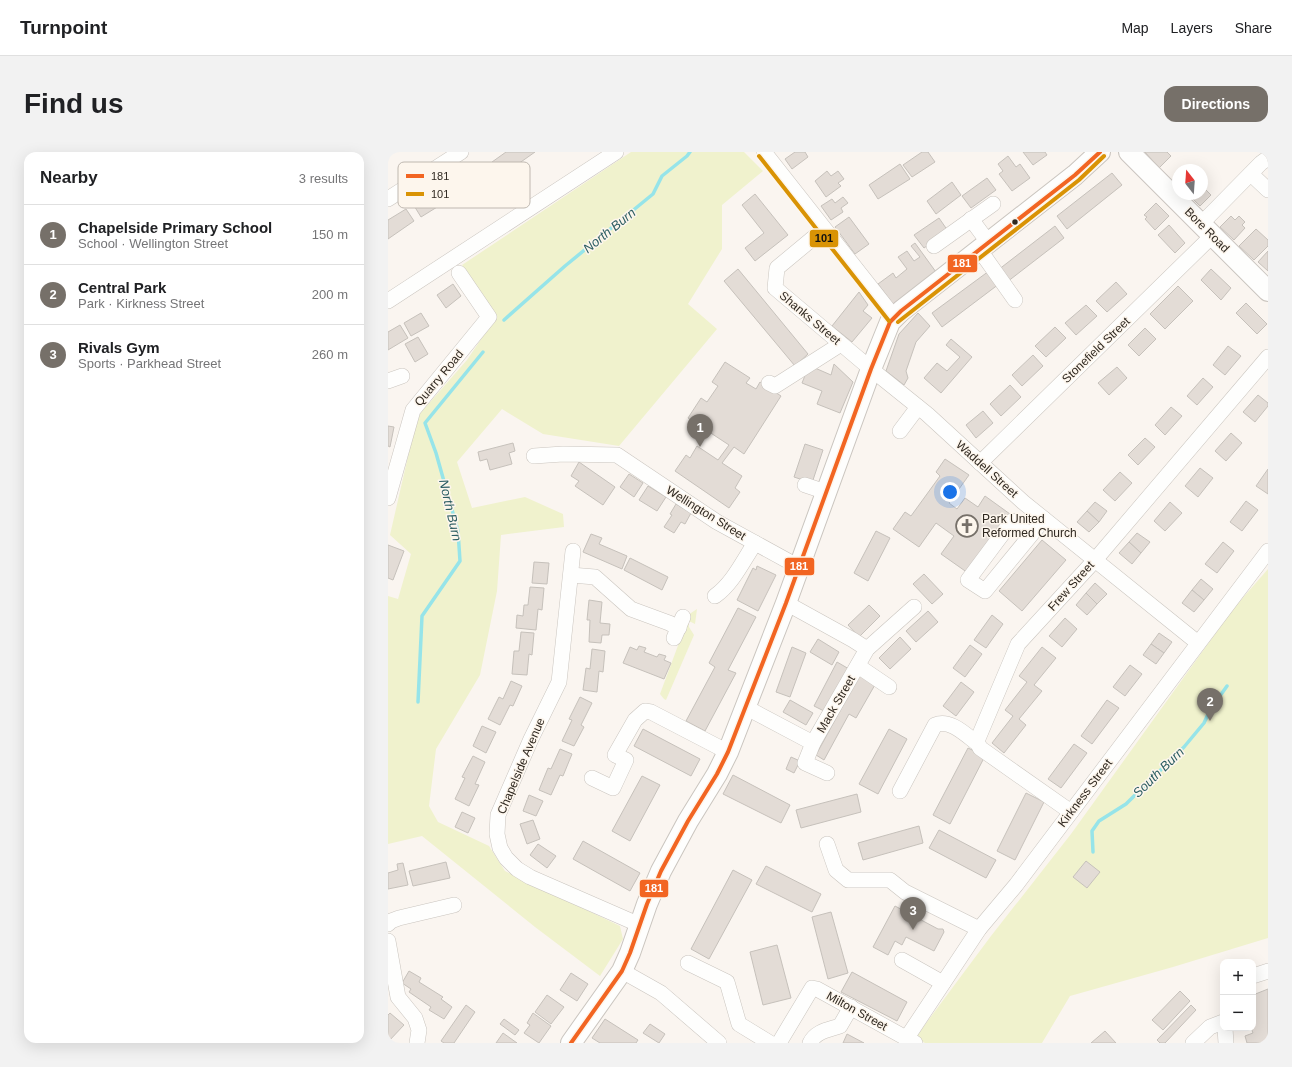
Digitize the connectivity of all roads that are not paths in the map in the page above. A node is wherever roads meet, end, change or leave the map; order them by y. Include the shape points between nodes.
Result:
1 (461, 152) edge
2 (616, 152) edge
3 (1100, 152) edge
4 (1129, 152) edge
5 (766, 153) edge
6 (1268, 158) edge
7 (445, 162) edge
8 (1251, 174) junction
9 (1268, 190) edge
10 (398, 193) edge
11 (388, 199) edge
12 (993, 204) dead end
13 (971, 219) junction
14 (824, 229) junction
15 (1206, 230) junction
16 (934, 246) dead end
17 (983, 246) junction
18 (459, 273) dead end
19 (1268, 291) edge
20 (1015, 300) dead end
21 (388, 301) edge
22 (894, 317) junction
23 (841, 344) junction
24 (1268, 357) edge
25 (871, 369) junction
26 (402, 376) dead end
27 (388, 381) edge
28 (769, 383) dead end
29 (918, 407) junction
30 (900, 431) dead end
31 (534, 456) dead end
32 (980, 463) junction
33 (805, 485) dead end
34 (826, 492) junction
35 (388, 498) edge
36 (1044, 519) junction
37 (1030, 535) junction
38 (755, 543) junction
39 (573, 551) dead end
40 (1268, 551) edge
41 (1095, 560) junction
42 (799, 567) junction
43 (571, 575) junction
44 (715, 596) dead end
45 (786, 603) junction
46 (914, 607) dead end
47 (679, 628) dead end
48 (1198, 643) junction
49 (867, 649) junction
50 (858, 666) junction
51 (889, 686) dead end
52 (745, 707) junction
53 (813, 743) junction
54 (978, 744) junction
55 (728, 752) junction
56 (827, 773) dead end
57 (592, 778) dead end
58 (900, 791) dead end
59 (1071, 812) junction
60 (827, 844) dead end
61 (454, 905) dead end
62 (388, 924) edge
63 (640, 925) junction
64 (979, 930) junction
65 (389, 949) edge
66 (902, 960) dead end
67 (688, 963) dead end
68 (622, 971) junction
69 (1268, 971) edge
70 (1256, 975) edge
71 (943, 983) junction
72 (392, 988) edge
73 (851, 1007) junction
74 (1220, 1023) edge
75 (1225, 1031) edge
76 (911, 1041) edge
77 (417, 1043) edge
78 (571, 1043) edge
79 (719, 1043) edge
80 (770, 1043) edge
81 (779, 1043) edge
82 (810, 1043) edge
83 (1193, 1043) edge
84 (1226, 1043) edge

1 - 7 street
2 - 21 street
3 - 17 main road via 1075,175
4 - 15 main road, Bore Road
5 - 14 street
6 - 8 street, Stonefield Street
8 - 9 street
8 - 15 street, Stonefield Street
10 - 11 street
12 - 13 street
13 - 16 street
13 - 17 street
14 - 22 street
14 - 23 street, Shanks Street via 777,268 774,288
15 - 19 main road, Bore Road
15 - 32 street, Stonefield Street
17 - 20 street
17 - 22 main road
18 - 35 street, Quarry Road via 489,317 413,410
22 - 25 main road
23 - 25 street, Shanks Street
23 - 28 street via 775,386
24 - 41 street, Frew Street
25 - 29 street, Waddell Street
25 - 34 main road
26 - 27 street
29 - 30 street
29 - 32 street, Waddell Street
31 - 38 street, Wellington Street via 617,455 717,522
32 - 36 street, Waddell Street
33 - 34 street
34 - 42 main road
36 - 37 street
36 - 41 street, Waddell Street
37 - 37 street via 1012,521 968,580 985,591
38 - 42 street, Wellington Street
38 - 44 street via 724,590
39 - 43 street, Chapelside Avenue
40 - 48 street, Kirkness Street
41 - 48 street, Waddell Street
41 - 54 street, Frew Street via 1018,644 976,740
42 - 45 main road
43 - 47 street via 595,578 631,609
43 - 63 street, Chapelside Avenue via 559,682 498,815 497,834 500,848 506,858 530,877
45 - 49 street
45 - 52 main road
46 - 49 street, Mack Street
48 - 59 street, Kirkness Street
49 - 50 street, Mack Street
50 - 51 street, Mack Street
50 - 53 street, Mack Street
52 - 53 street
52 - 55 main road
53 - 56 street, Mack Street via 805,762
54 - 58 street via 947,724 935,725
54 - 59 street via 980,748
55 - 57 street via 652,712 645,711 635,720 615,755 626,760 613,788
55 - 63 main road via 661,871
59 - 64 street, Kirkness Street
60 - 64 street via 836,870 848,880 890,880 905,892
61 - 62 street via 399,918
63 - 68 main road
64 - 71 street, Kirkness Street
65 - 72 street
66 - 71 street
67 - 80 street via 726,982 739,1024
68 - 78 main road
68 - 79 street via 661,993
69 - 70 street
71 - 76 street, Kirkness Street
72 - 77 street via 415,1018 419,1030
73 - 76 street, Milton Street
73 - 81 street, Milton Street via 812,988
73 - 82 street via 840,1026 820,1033 813,1037
74 - 83 street via 1210,1027
75 - 84 street

